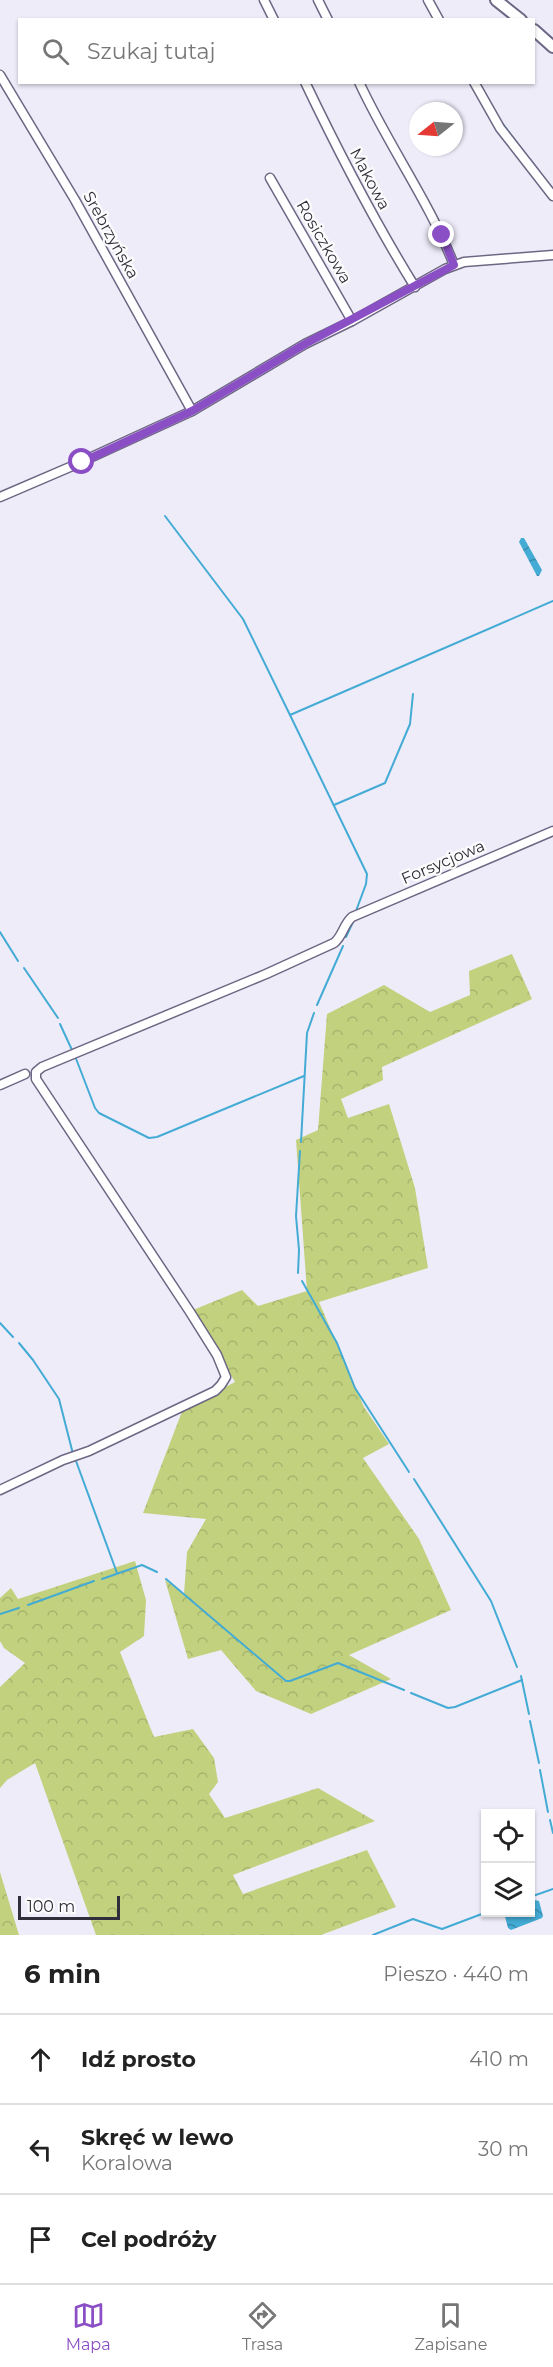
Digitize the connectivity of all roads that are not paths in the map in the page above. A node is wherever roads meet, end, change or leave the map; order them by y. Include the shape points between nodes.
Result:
1 (264, 0) edge
2 (318, 0) edge
3 (428, 0) edge
4 (496, 0) edge
5 (273, 18) edge
6 (327, 18) edge
7 (438, 18) edge
8 (518, 18) edge
9 (535, 31) edge
10 (553, 47) edge
11 (0, 75) edge
12 (306, 84) edge
13 (360, 84) edge
14 (475, 84) edge
15 (270, 178) dead end
16 (553, 196) edge
17 (553, 255) edge
18 (454, 265) junction
19 (415, 287) junction
20 (352, 321) junction
21 (192, 411) junction
22 (0, 497) edge
23 (553, 831) edge
24 (25, 1074) dead end
25 (0, 1085) edge
26 (0, 1490) edge

1 - 5 street
2 - 6 street
3 - 7 street
4 - 8 street
9 - 10 street
11 - 21 street, Srebrzyńska via 75,200
12 - 19 street, Makowa via 350,175
13 - 18 street via 386,137 435,219
14 - 16 street via 500,128
15 - 20 street, Rosiczkowa
17 - 18 street
18 - 19 street
19 - 20 street
20 - 21 street via 294,350
21 - 22 street
23 - 26 street, Forsycjowa via 358,914 346,922 334,943 36,1072 36,1080 190,1312 226,1377 215,1391
24 - 25 street

